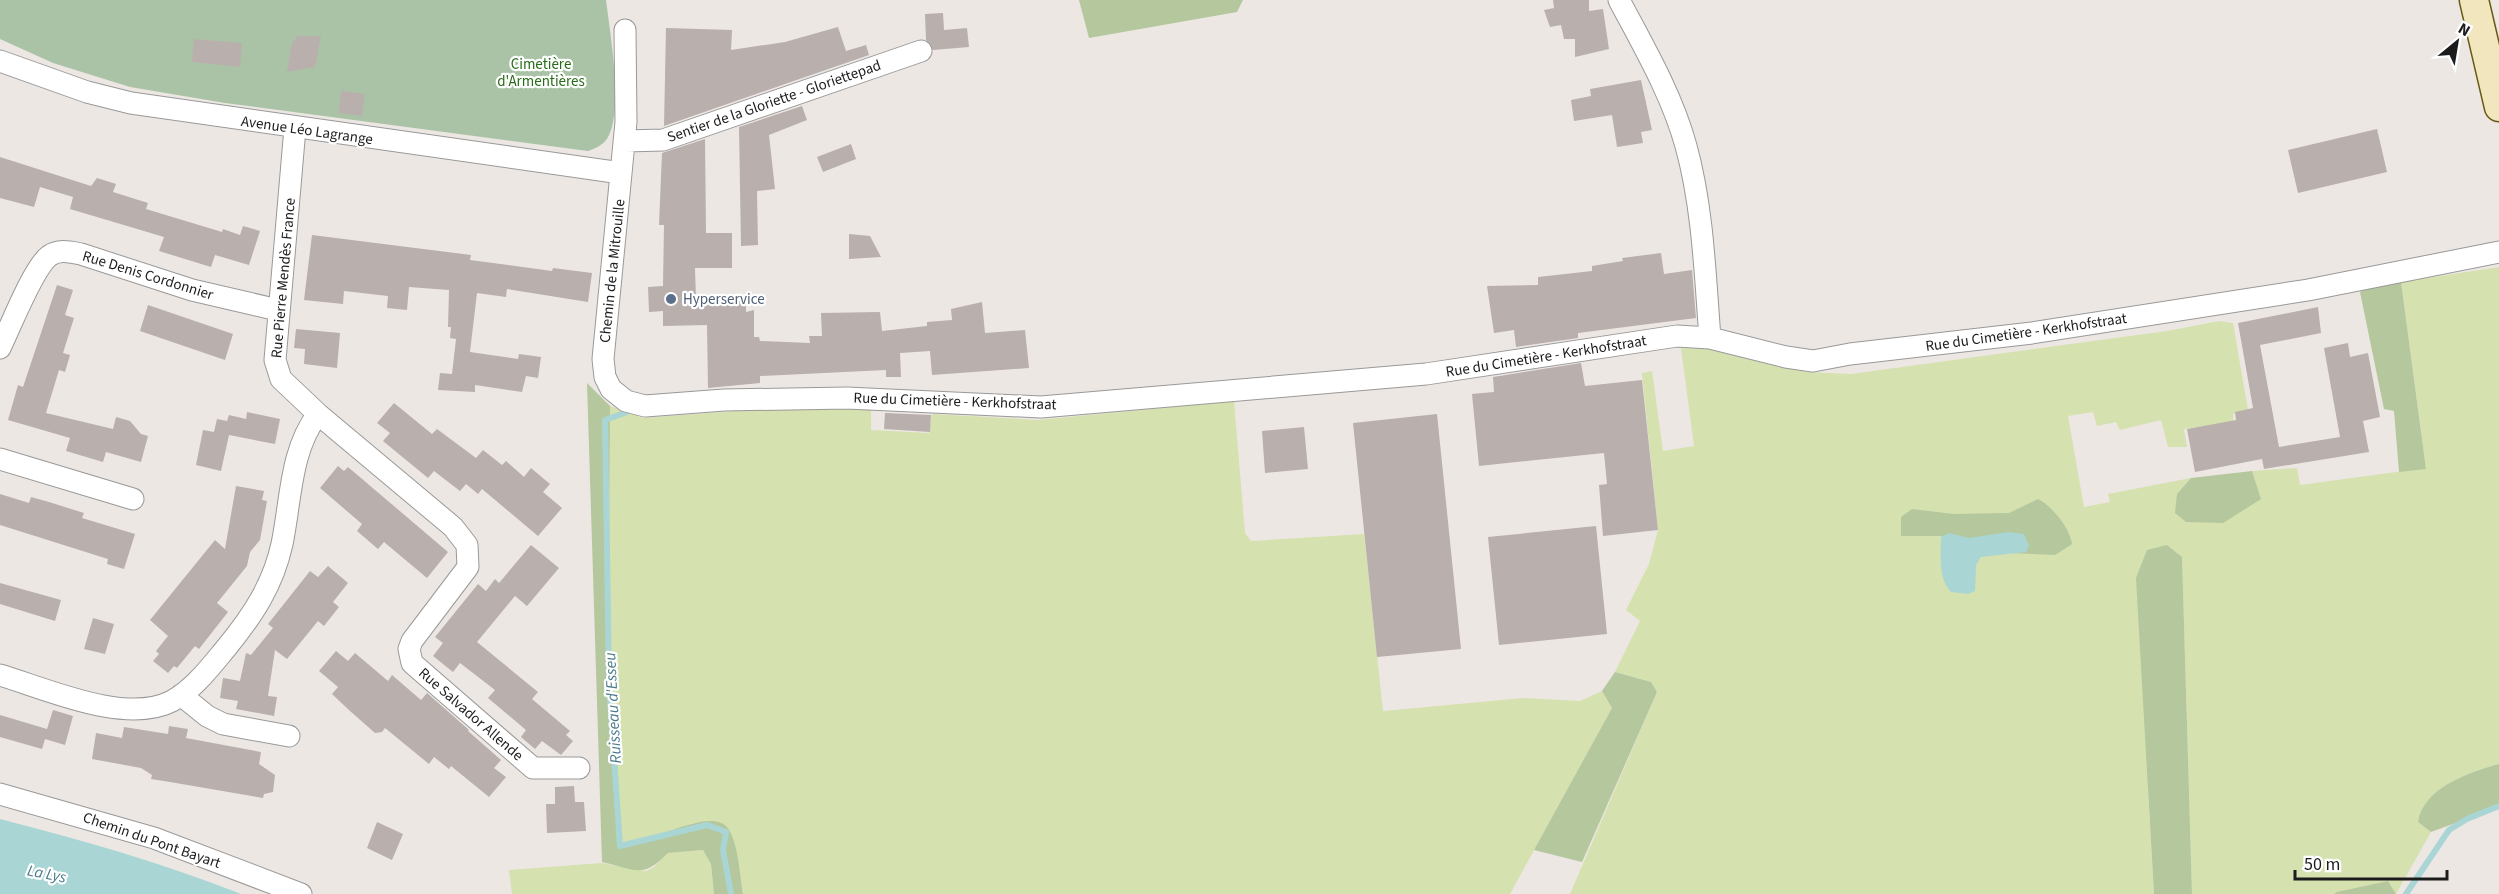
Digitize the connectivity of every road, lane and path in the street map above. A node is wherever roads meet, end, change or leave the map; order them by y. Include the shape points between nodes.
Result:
1 (1619, 0) edge
2 (2474, 0) edge
3 (625, 30) dead end
4 (921, 51) dead end
5 (0, 61) edge
6 (2499, 106) edge
7 (295, 128) junction
8 (625, 141) junction
9 (621, 173) junction
10 (2499, 252) edge
11 (278, 309) junction
12 (1710, 338) junction
13 (0, 348) edge
14 (604, 369) joint
15 (318, 414) junction
16 (0, 459) edge
17 (133, 499) dead end
18 (0, 675) edge
19 (182, 694) junction
20 (289, 736) dead end
21 (579, 768) dead end
22 (0, 794) edge
23 (301, 894) edge

1 - 12 street via 1657,72 1686,147 1697,206
2 - 6 street
3 - 8 street
4 - 8 street, Sentier de la Gloriette - Gloriettepad via 663,140
5 - 7 street, Avenue Léo Lagrange via 117,100
7 - 9 street, Avenue Léo Lagrange
7 - 11 street, Rue Pierre Mendès France
8 - 9 street
9 - 14 street, Chemin de la Mitrouille
10 - 12 street, Rue du Cimetière - Kerkhofstraat via 2285,294 2032,333 1813,361
11 - 13 street, Rue Denis Cordonnier via 192,290 62,251 38,269
11 - 15 street, Rue Pierre Mendès France via 277,371 288,387
12 - 14 street, Rue du Cimetière - Kerkhofstraat via 1677,336 1426,374 1041,407 848,398 645,406 617,396 608,386
15 - 19 street via 299,448 282,547 270,583 237,634
15 - 21 street, Rue Salvador Allende via 453,527 467,545 468,567 412,641 412,663 533,768
16 - 17 street
18 - 19 street via 97,703 140,710
19 - 20 street via 223,724
22 - 23 street, Chemin du Pont Bayart via 154,838

